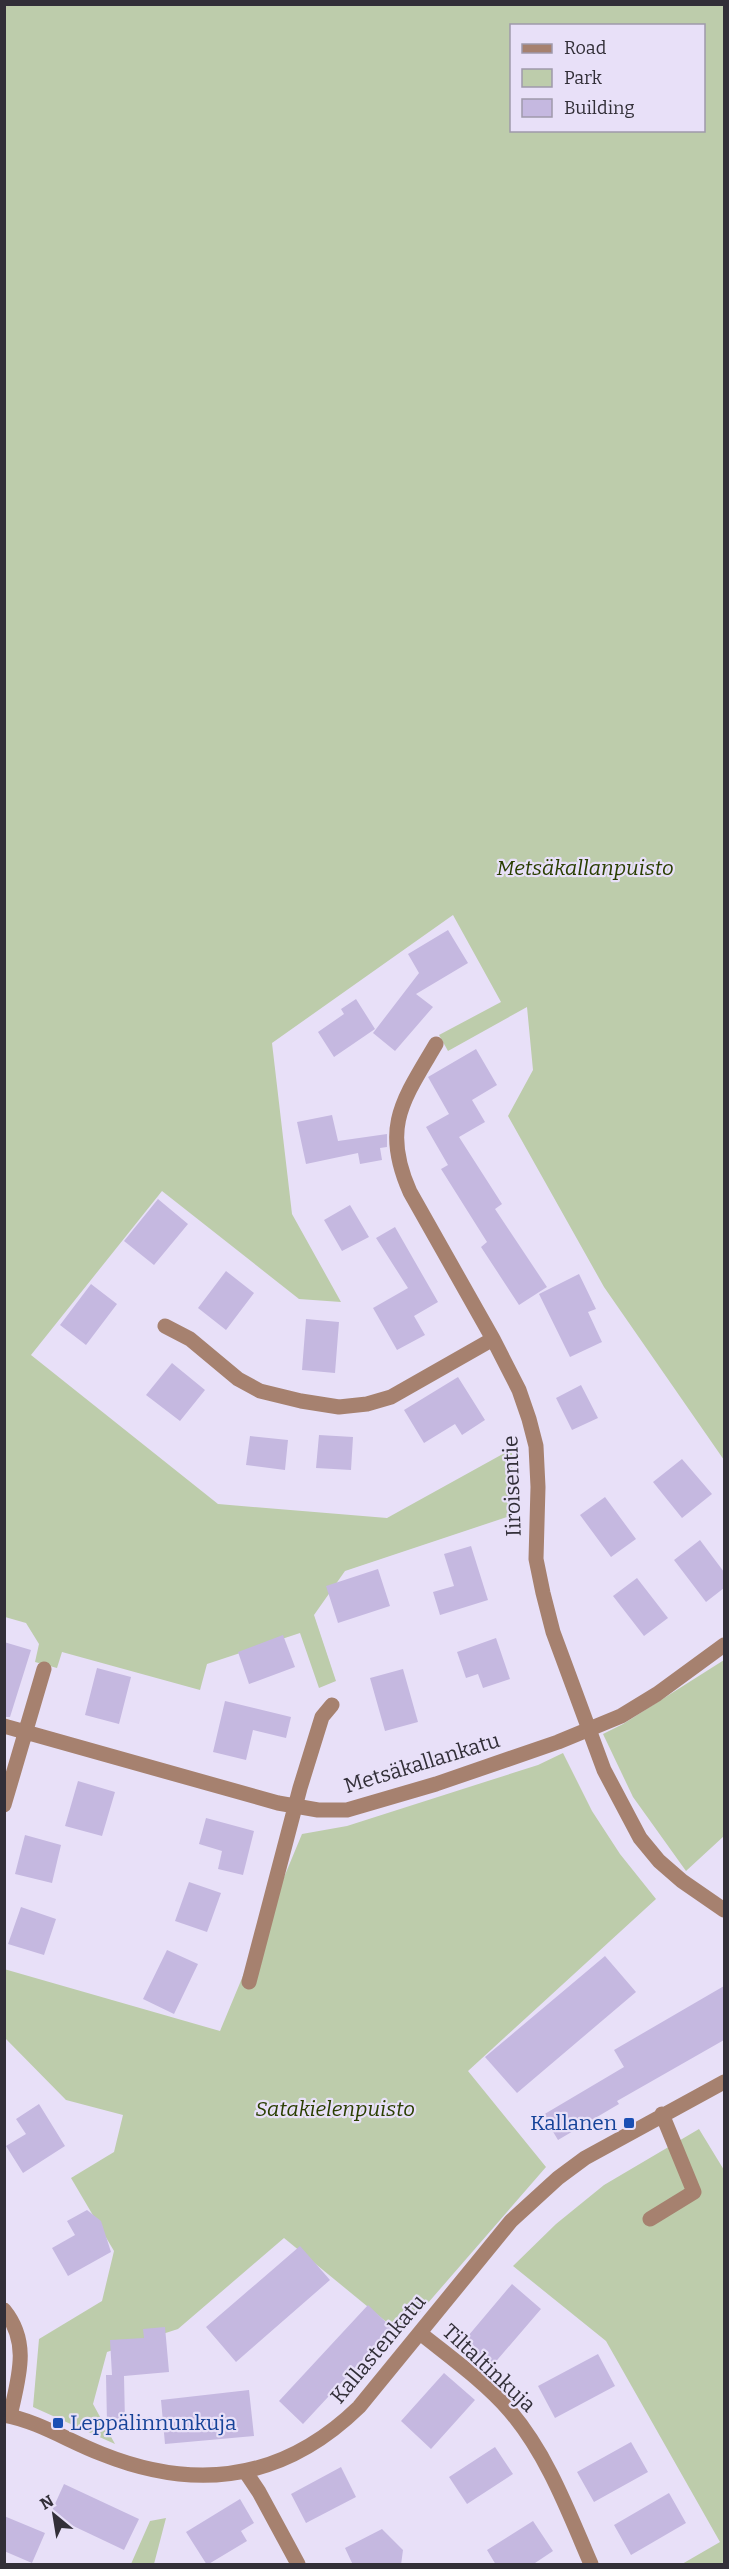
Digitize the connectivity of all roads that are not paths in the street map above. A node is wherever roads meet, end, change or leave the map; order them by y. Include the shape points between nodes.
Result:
1 (436, 1044) dead end
2 (165, 1326) dead end
3 (493, 1339) junction
4 (724, 1645) edge
5 (44, 1669) dead end
6 (332, 1705) dead end
7 (4, 1726) edge
8 (589, 1730) junction
9 (26, 1732) junction
10 (4, 1805) edge
11 (296, 1807) junction
12 (724, 1910) edge
13 (249, 1982) dead end
14 (724, 2082) edge
15 (662, 2114) junction
16 (650, 2218) dead end
17 (4, 2310) edge
18 (420, 2333) junction
19 (7, 2416) edge
20 (245, 2471) junction
21 (591, 2564) edge
22 (298, 2565) edge

1 - 3 street, Iiroisentie via 405,1096 397,1120 400,1168
2 - 3 street via 260,1391 339,1407 391,1397
3 - 8 street, Iiroisentie via 519,1390 536,1446 536,1559 553,1632
4 - 8 street, Metsäkallankatu via 657,1694
5 - 9 street
6 - 11 street via 322,1716
7 - 9 street, Metsäkallankatu
8 - 11 street, Metsäkallankatu via 347,1810
8 - 12 street, Iiroisentie via 604,1770 640,1838 682,1881
9 - 10 street
9 - 11 street, Metsäkallankatu
11 - 13 street
14 - 15 street, Kallastenkatu
15 - 16 street via 694,2192
15 - 18 street, Kallastenkatu via 585,2158 531,2201
17 - 19 street via 19,2332 22,2350
18 - 20 street, Kallastenkatu via 339,2427 302,2451
18 - 21 street, Tiltaltinkuja via 489,2390 523,2427 553,2476
19 - 20 street, Kallastenkatu via 135,2465 197,2477
20 - 22 street

